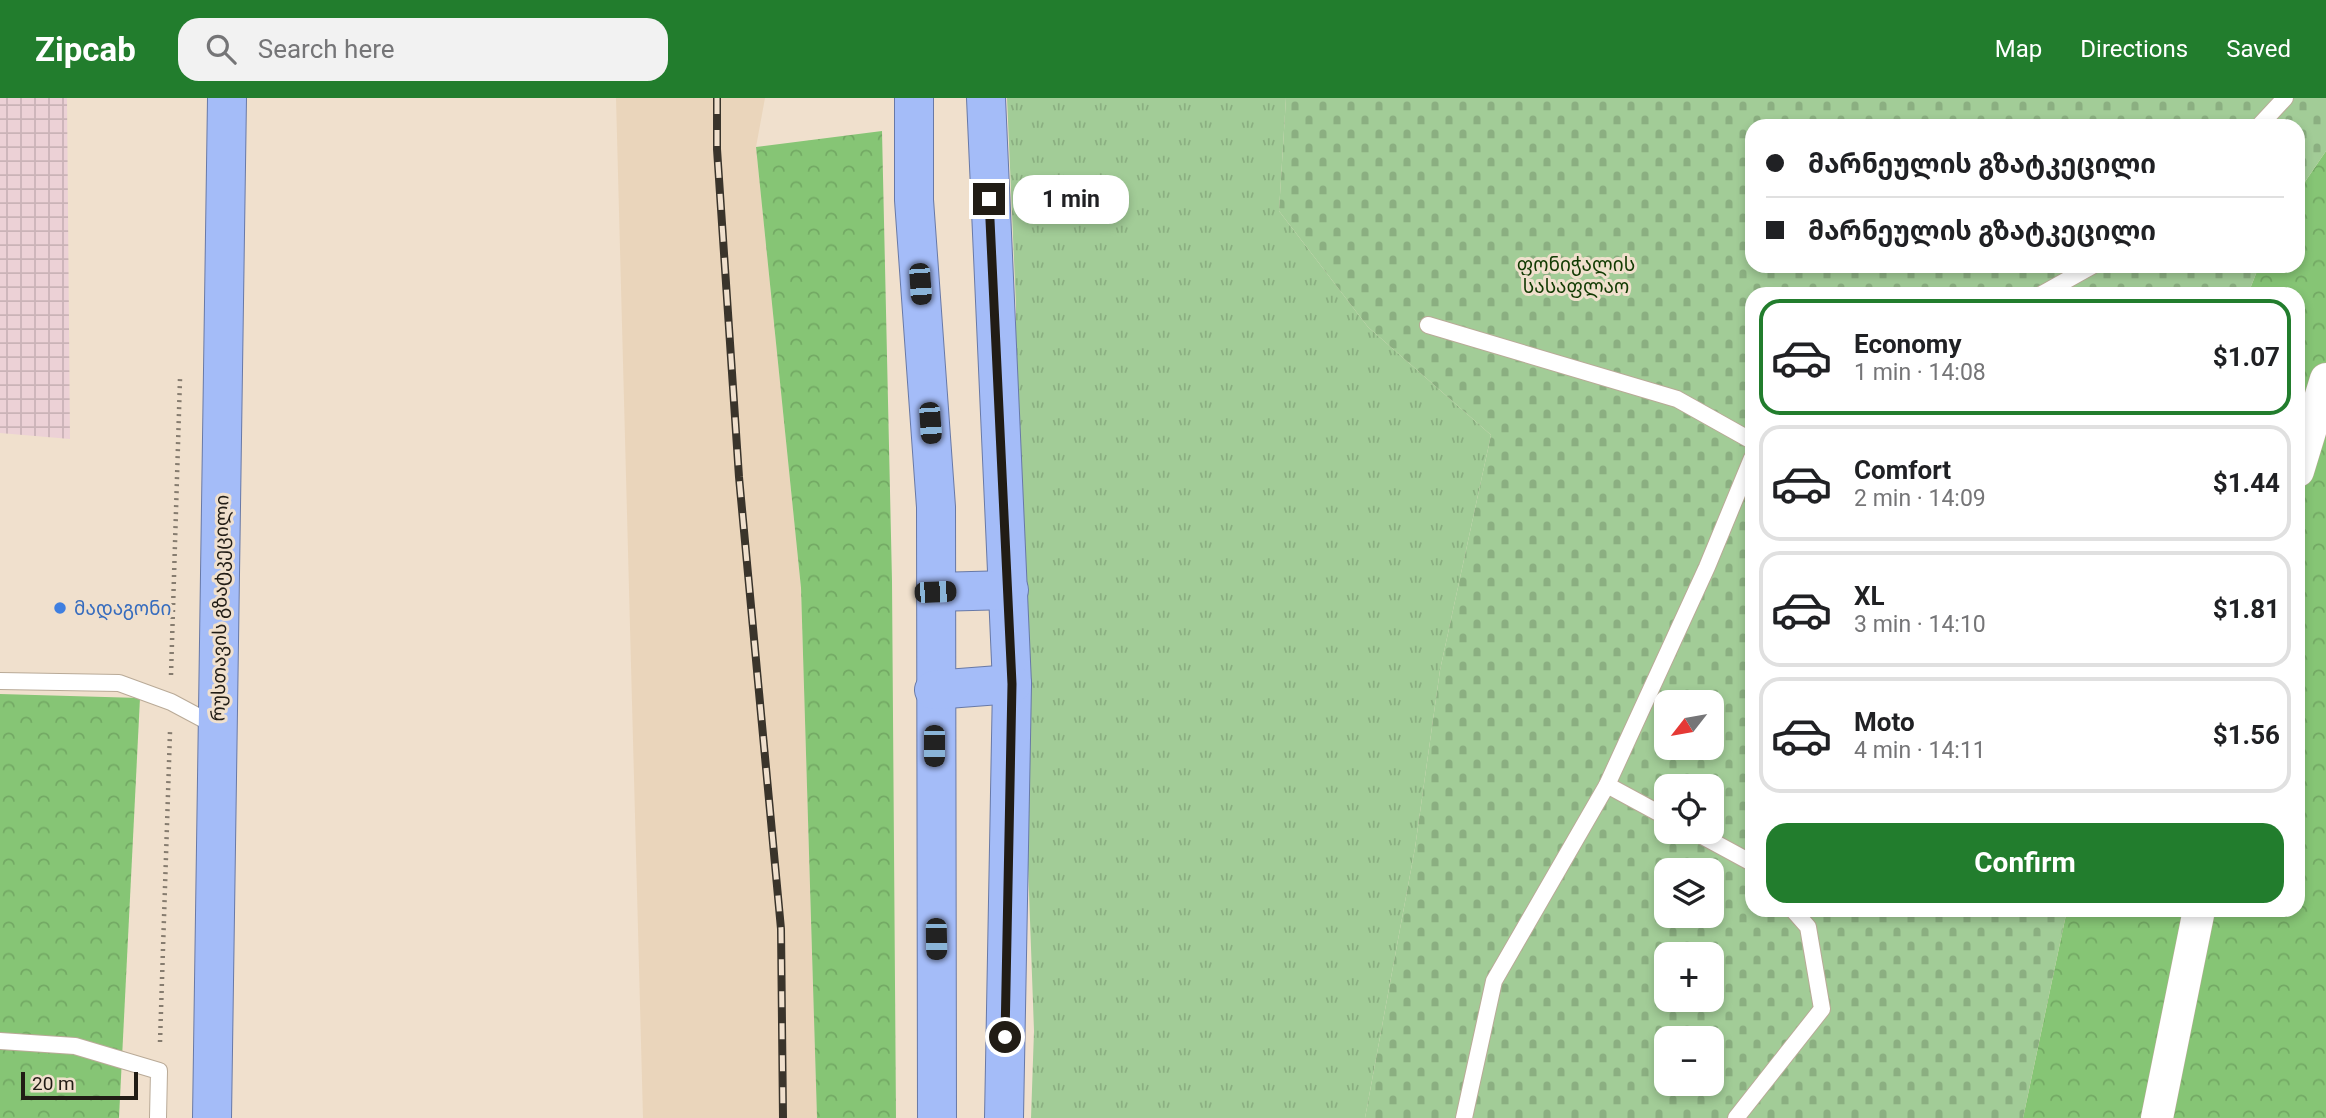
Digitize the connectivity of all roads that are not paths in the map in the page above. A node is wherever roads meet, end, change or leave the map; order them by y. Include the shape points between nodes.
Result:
1 (227, 98) edge
2 (914, 98) edge
3 (986, 98) edge
4 (2284, 98) edge
5 (2265, 119) edge
6 (2080, 273) edge
7 (2054, 287) edge
8 (1428, 325) dead end
9 (2326, 379) edge
10 (1745, 437) edge
11 (2305, 448) edge
12 (1745, 475) edge
13 (1009, 590) junction
14 (935, 592) junction
15 (0, 681) edge
16 (1012, 684) junction
17 (934, 690) junction
18 (218, 727) junction
19 (1607, 785) junction
20 (1654, 810) edge
21 (1717, 844) edge
22 (1745, 859) edge
23 (1799, 917) edge
24 (2198, 917) edge
25 (0, 1041) edge
26 (158, 1118) edge
27 (212, 1118) edge
28 (937, 1118) edge
29 (1004, 1118) edge
30 (1464, 1118) edge
31 (1736, 1118) edge
32 (2157, 1118) edge

1 - 18 highway, რუსთავის გზატკეცილი
2 - 14 highway via 914,200 936,507
3 - 13 highway
4 - 5 lane
6 - 7 lane
8 - 10 lane via 1676,399
9 - 11 street
12 - 19 lane
13 - 14 highway
13 - 16 highway
14 - 17 highway
15 - 18 lane via 119,683
16 - 17 highway
16 - 29 highway
17 - 28 highway
18 - 27 highway, რუსთავის გზატკეცილი
19 - 20 lane
19 - 30 lane via 1494,981
21 - 22 lane
23 - 31 lane via 1808,927 1822,1009
24 - 32 street
25 - 26 lane via 75,1046 159,1071

